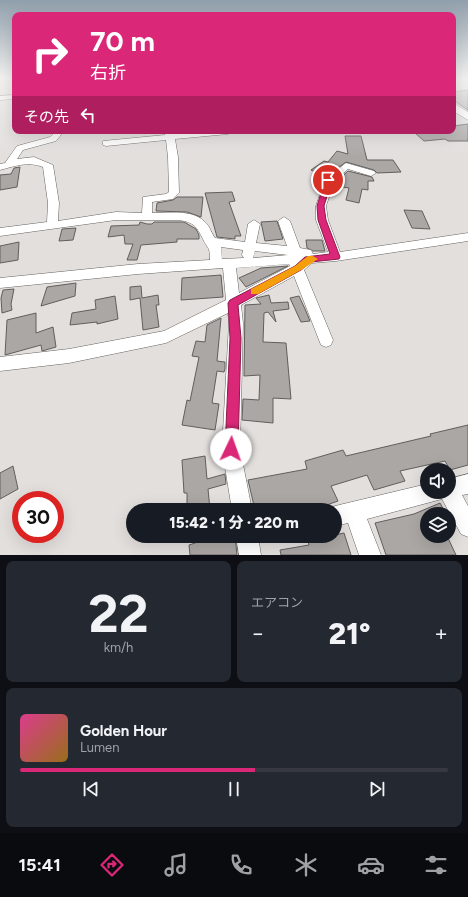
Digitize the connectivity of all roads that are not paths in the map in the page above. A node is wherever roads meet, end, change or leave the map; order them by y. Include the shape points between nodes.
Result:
1 (456, 108) edge
2 (468, 117) edge
3 (59, 134) edge
4 (170, 134) edge
5 (106, 143) dead end
6 (10, 163) junction
7 (0, 167) edge
8 (371, 173) dead end
9 (147, 217) junction
10 (284, 221) dead end
11 (254, 224) dead end
12 (52, 225) junction
13 (0, 232) edge
14 (468, 237) edge
15 (213, 242) junction
16 (250, 246) junction
17 (336, 257) junction
18 (299, 260) junction
19 (247, 262) junction
20 (222, 264) junction
21 (0, 283) edge
22 (233, 303) junction
23 (326, 340) dead end
24 (0, 364) edge
25 (468, 484) edge
26 (456, 487) edge
27 (420, 496) edge
28 (453, 499) edge
29 (241, 503) edge
30 (345, 514) edge
31 (468, 527) edge
32 (370, 555) edge

1 - 2 main road
3 - 6 street via 53,139 20,148
4 - 5 street
4 - 9 street via 174,193 169,197 147,199
6 - 7 street
6 - 12 street via 34,160 48,165 53,202
8 - 17 street via 346,166 328,180 321,206 324,227
9 - 12 street via 116,216
9 - 15 street via 187,218 198,221 209,240
10 - 18 street
11 - 16 street
12 - 13 street
14 - 17 street
15 - 16 street
15 - 20 street
16 - 18 street
16 - 19 street
17 - 18 street
18 - 19 street
18 - 22 street
18 - 23 street
19 - 20 street
20 - 21 street via 138,269
20 - 22 street
22 - 24 street via 166,337 69,356
22 - 29 street via 236,338 231,449
25 - 26 street
27 - 30 street
28 - 31 street
30 - 32 street

